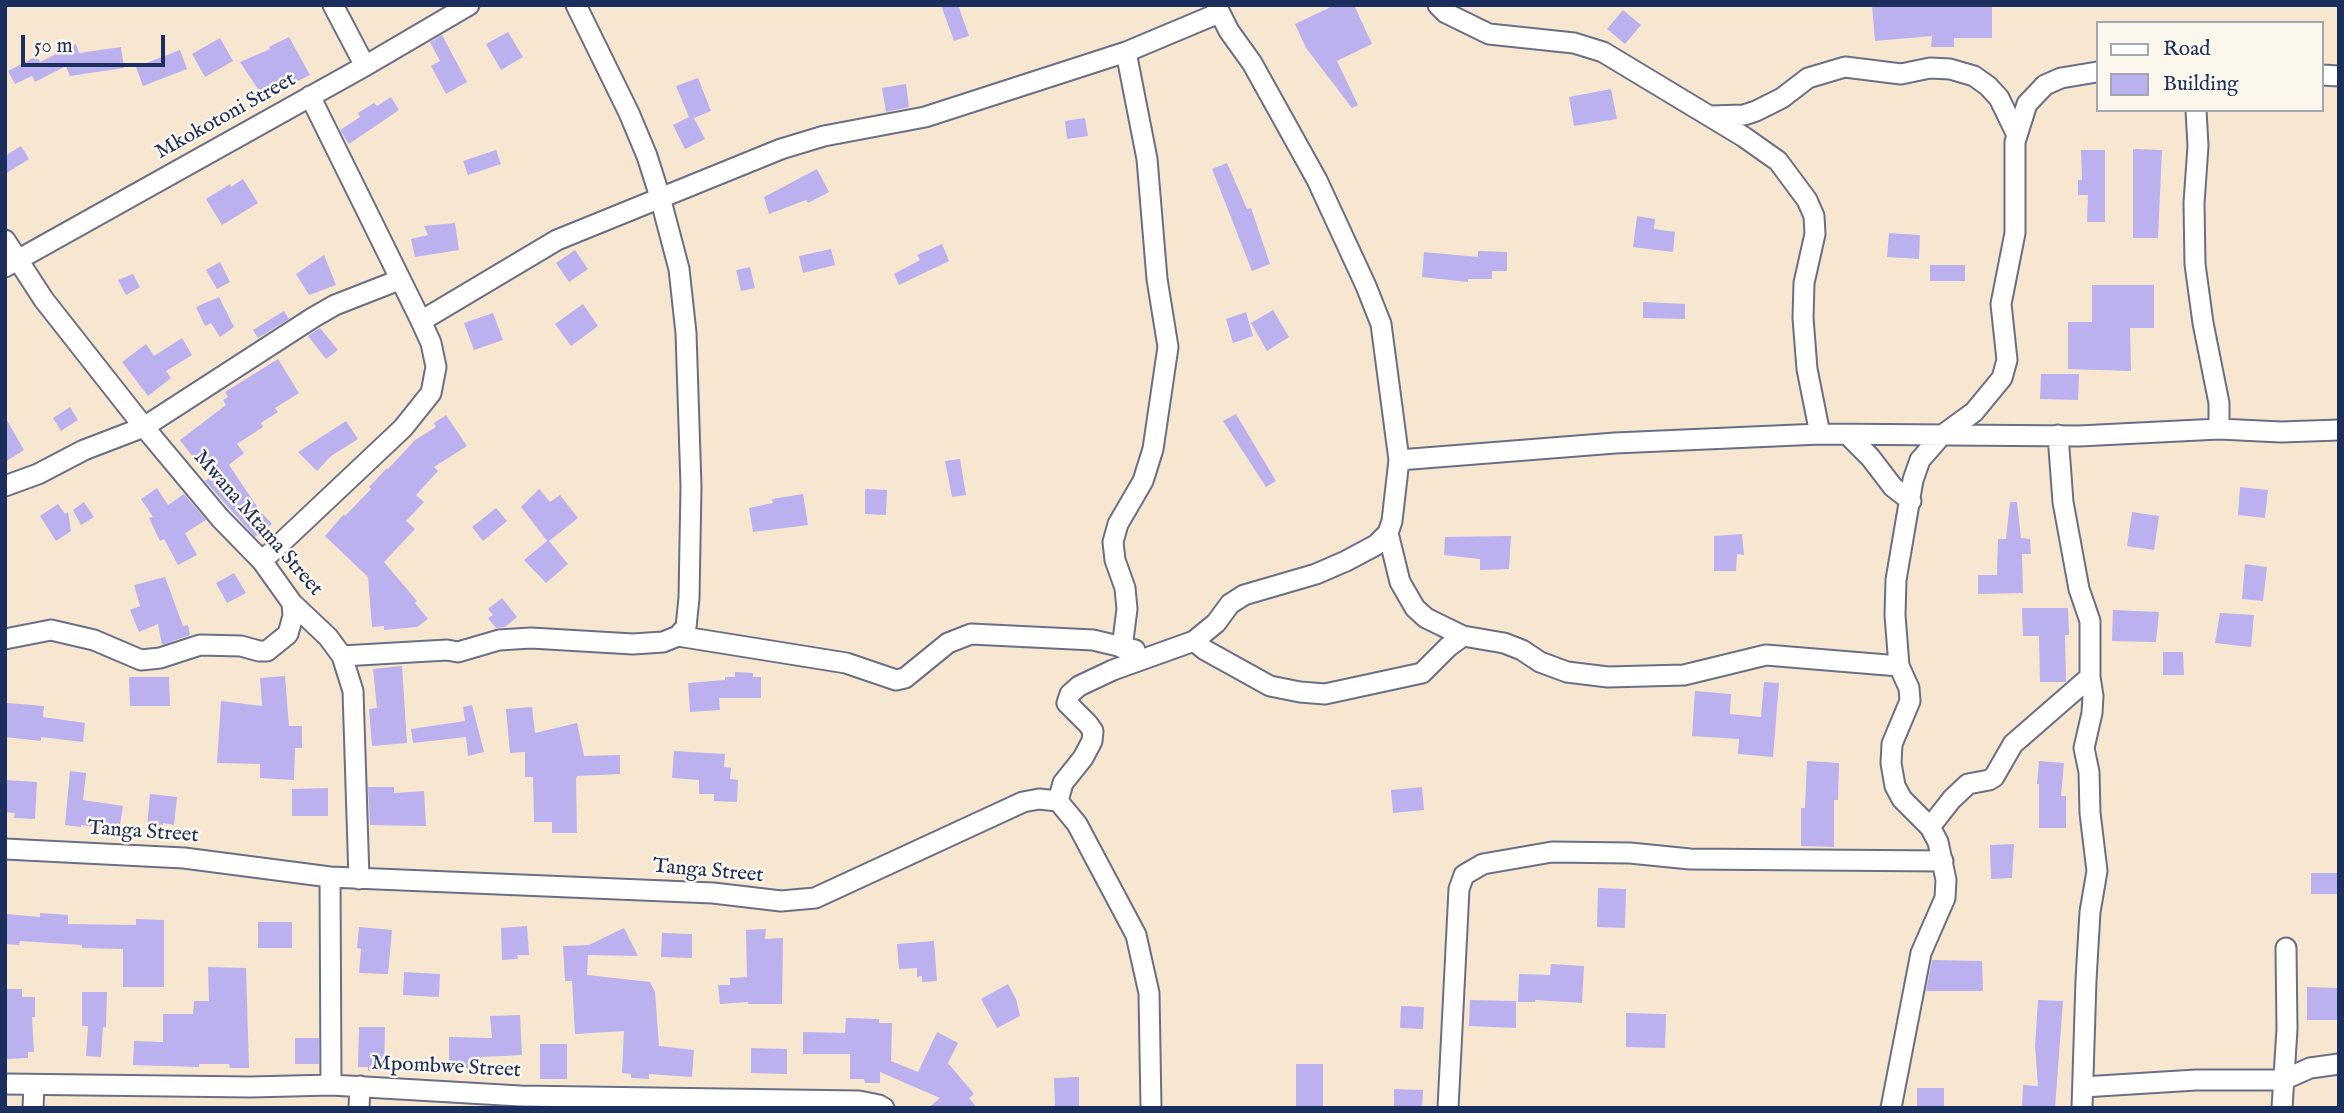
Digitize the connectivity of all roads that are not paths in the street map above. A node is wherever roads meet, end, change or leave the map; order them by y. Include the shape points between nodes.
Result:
1 (332, 5) edge
2 (469, 5) edge
3 (576, 5) edge
4 (1438, 5) edge
5 (1217, 9) edge
6 (1126, 52) junction
7 (365, 66) junction
8 (2096, 72) edge
9 (310, 96) junction
10 (2196, 112) edge
11 (1710, 117) junction
12 (2017, 135) junction
13 (660, 197) junction
14 (5, 240) edge
15 (12, 264) edge
16 (399, 280) junction
17 (421, 321) junction
18 (144, 427) junction
19 (2220, 429) junction
20 (2339, 430) edge
21 (1820, 435) junction
22 (1848, 435) junction
23 (2058, 435) junction
24 (1941, 436) junction
25 (1399, 460) junction
26 (5, 486) edge
27 (1911, 501) junction
28 (1388, 533) junction
29 (262, 561) junction
30 (292, 603) junction
31 (678, 636) junction
32 (1463, 636) junction
33 (5, 639) edge
34 (1194, 641) junction
35 (1122, 648) junction
36 (1156, 655) junction
37 (342, 656) junction
38 (1899, 666) junction
39 (2090, 677) junction
40 (1058, 801) junction
41 (1930, 827) junction
42 (5, 849) edge
43 (1943, 861) junction
44 (330, 877) junction
45 (359, 879) junction
46 (2286, 948) dead end
47 (2339, 1064) edge
48 (2283, 1080) junction
49 (5, 1084) edge
50 (34, 1085) junction
51 (331, 1085) junction
52 (360, 1086) junction
53 (2083, 1087) junction
54 (520, 1102) edge
55 (33, 1108) edge
56 (359, 1108) edge
57 (884, 1108) edge
58 (1151, 1108) edge
59 (1448, 1108) edge
60 (1891, 1108) edge
61 (2082, 1108) edge
62 (2282, 1108) edge

1 - 7 street
2 - 7 street, Mkokotoni Street
3 - 13 street via 629,113
4 - 11 street via 1489,34 1574,43 1603,52
5 - 6 street
5 - 25 street via 1317,180 1366,286 1381,324
6 - 13 street via 925,117 806,141
6 - 35 street via 1147,159 1168,347 1153,449 1143,481 1113,541 1127,609
7 - 9 street, Mkokotoni Street
8 - 12 street via 2045,85 2027,104
9 - 15 street, Mkokotoni Street
9 - 16 street
10 - 19 street via 2195,264
11 - 12 street via 1756,111 1808,78 1845,67 1901,74 1950,69 1989,86
11 - 21 street via 1778,161 1814,216 1802,318
12 - 24 street via 2015,233 2001,304 2007,360 1989,397
13 - 17 street via 557,240
13 - 31 street via 679,269 686,333 689,585 686,627
14 - 15 street, Mwana Mtama Street
15 - 18 street, Mwana Mtama Street
16 - 17 street
16 - 18 street via 335,305
17 - 29 street via 436,367 431,393 404,428
18 - 26 street
18 - 29 street, Mwana Mtama Street
19 - 20 street
19 - 23 street
21 - 22 street
21 - 25 street via 1615,443
22 - 24 street
22 - 27 street
23 - 24 street
23 - 39 street via 2063,502 2079,589 2090,621
24 - 27 street via 1920,460
25 - 28 street
27 - 38 street via 1896,580
28 - 32 street via 1400,582 1415,608
28 - 34 street via 1346,561 1244,595
29 - 30 street, Mwana Mtama Street
30 - 33 street via 288,634 267,651 200,645 141,660 94,640 51,629
30 - 37 street, Mwana Mtama Street
31 - 35 street via 846,663 901,680 948,643 971,634 1093,640
31 - 37 street via 633,644 510,639 458,652
32 - 34 street via 1422,673 1325,694 1270,686
32 - 38 street via 1504,643 1567,673 1608,677 1684,675 1766,655
34 - 36 street
35 - 36 street
36 - 40 street via 1113,670 1070,694 1067,704 1088,723 1092,741 1063,783
37 - 45 street, Mwana Mtama Street via 353,691
38 - 41 street via 1910,701 1892,744 1895,786 1902,800
39 - 41 street via 2013,744 1994,777 1968,784
39 - 53 street via 2092,713 2084,748 2096,871 2090,912
40 - 45 street, Tanga Street via 1023,802 816,898 781,901 699,892
40 - 58 street via 1077,824 1136,935 1149,993
41 - 43 street
42 - 44 street, Tanga Street via 184,858
43 - 59 street via 1690,859 1552,852 1483,863 1464,875 1460,889
43 - 60 street via 1945,898 1921,953
44 - 45 street, Tanga Street
44 - 51 street
46 - 48 street
47 - 48 street via 2310,1068
48 - 53 street
48 - 62 street
49 - 50 street, Mpombwe Street
50 - 51 street, Mpombwe Street
50 - 55 street
51 - 52 street, Mpombwe Street
52 - 54 street, Mpombwe Street
52 - 56 street
53 - 61 street
54 - 57 street, Mpombwe Street via 859,1101

